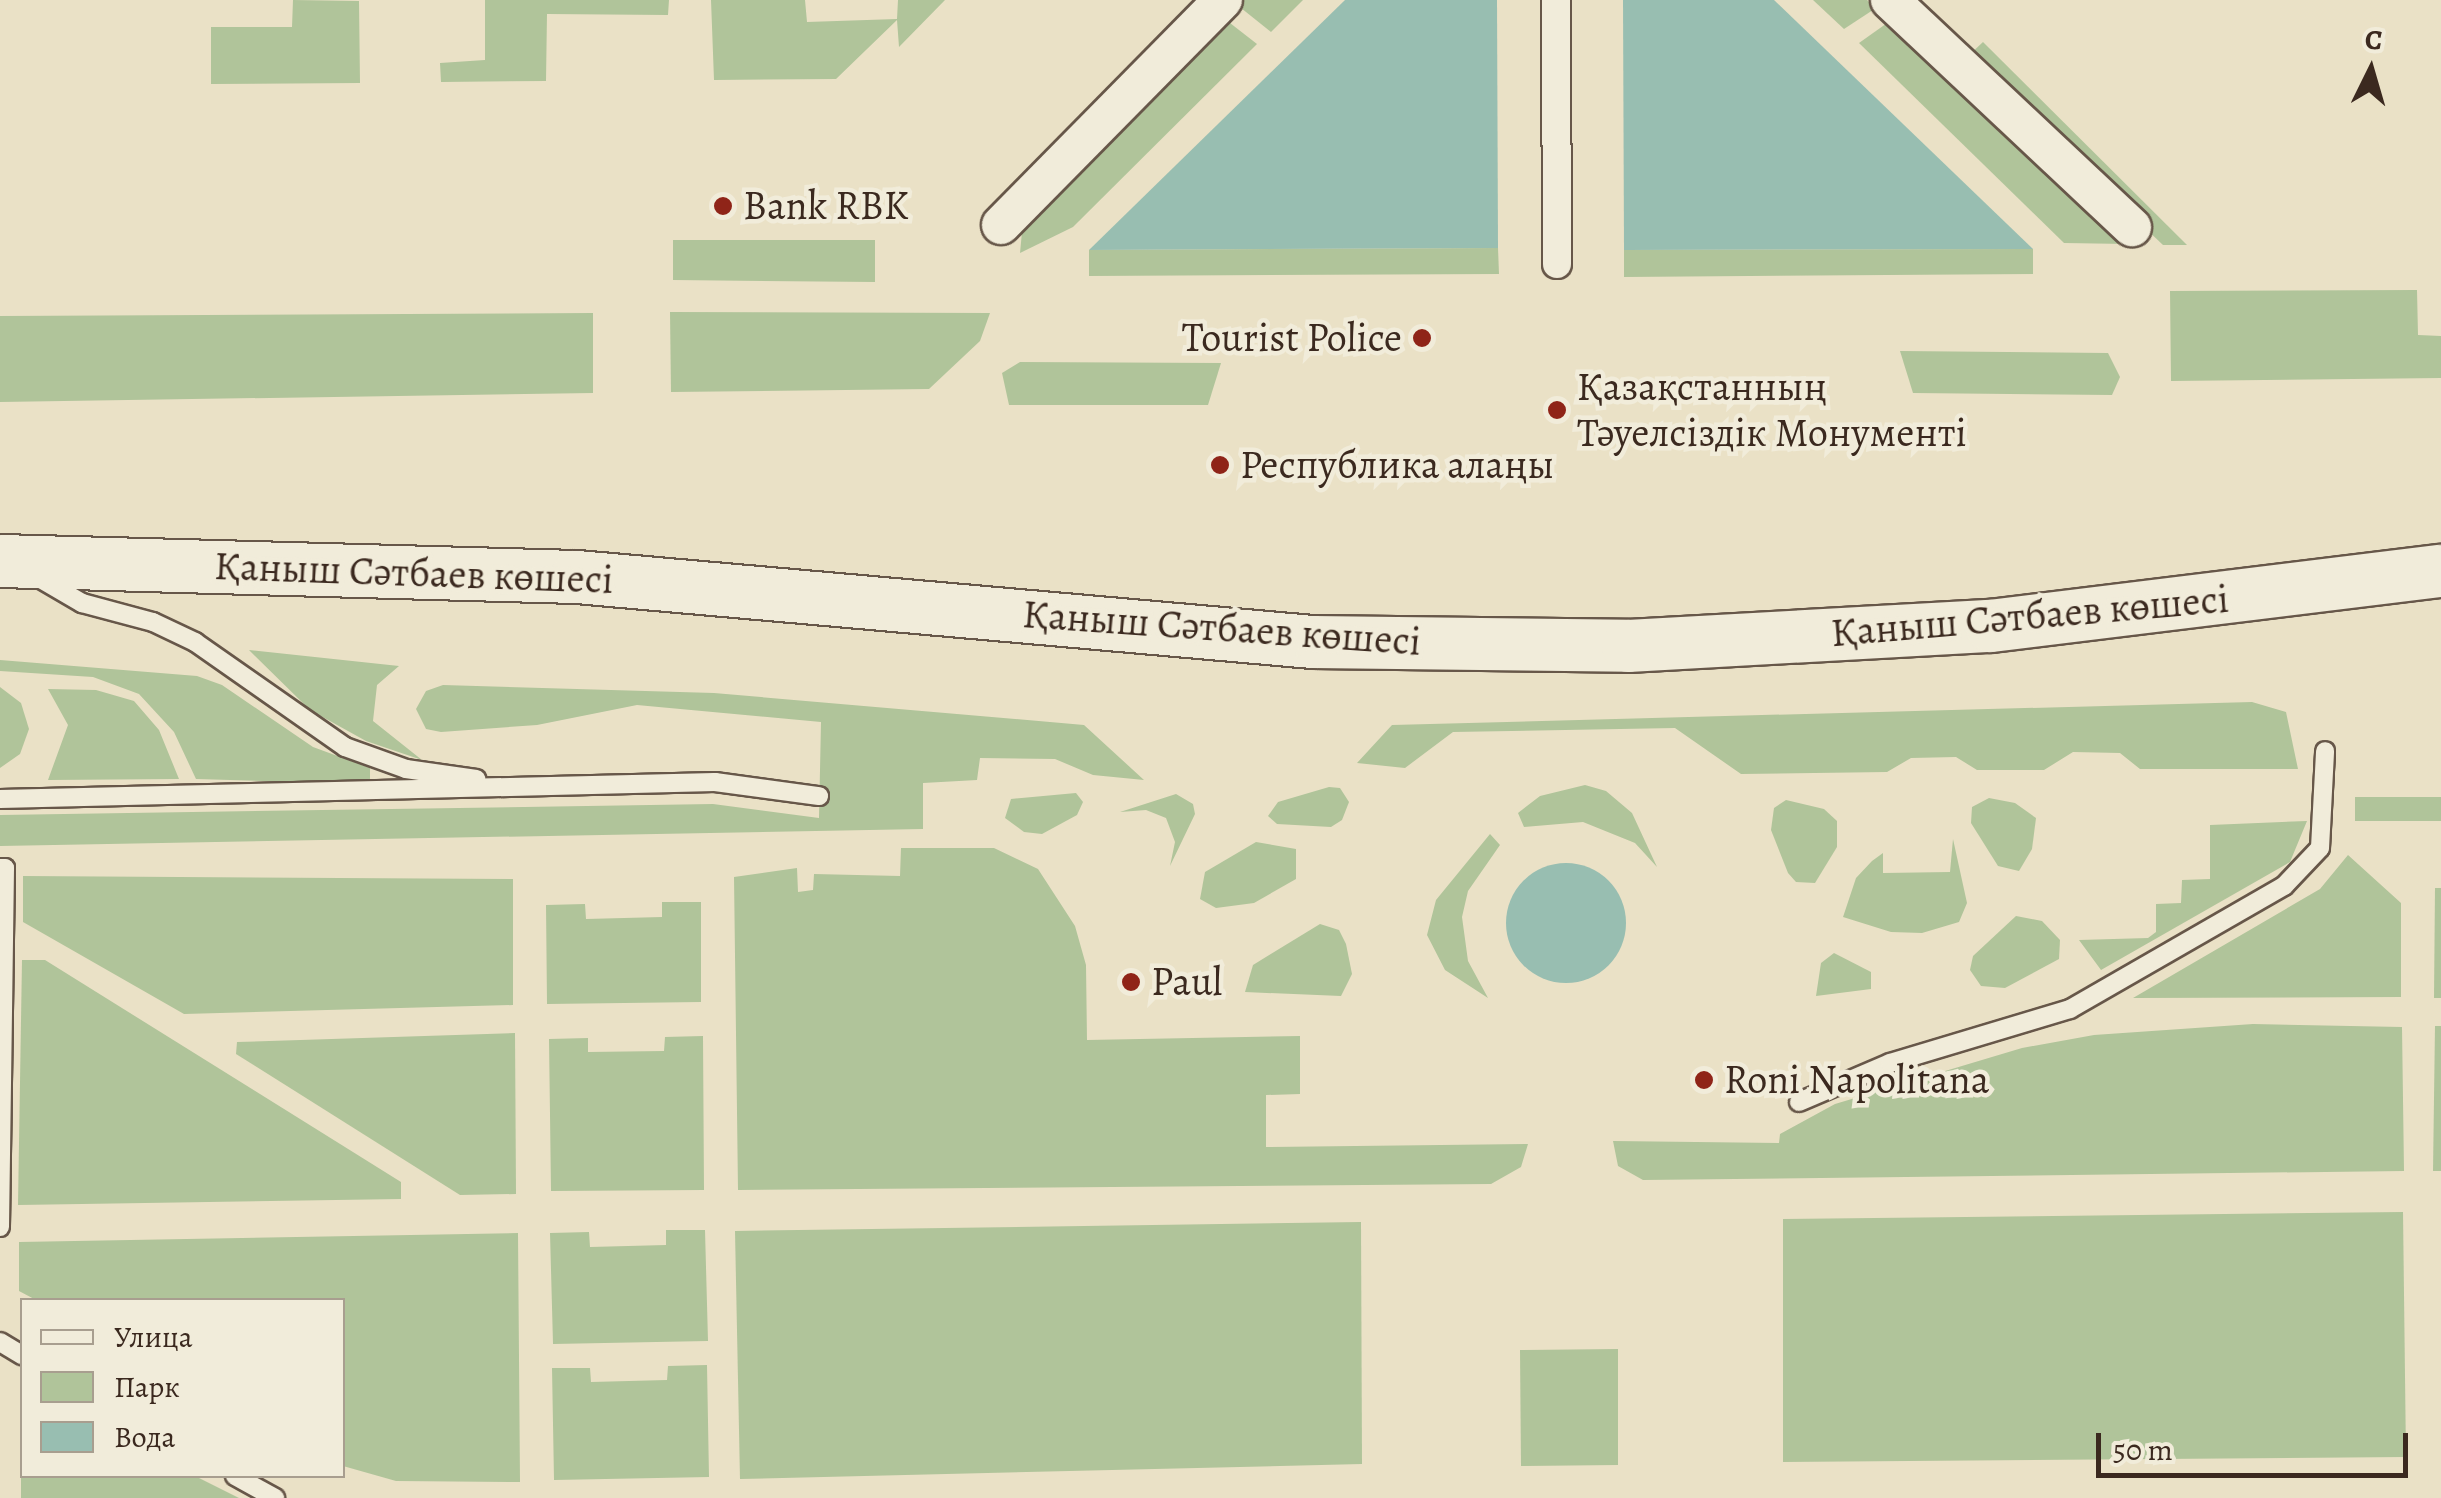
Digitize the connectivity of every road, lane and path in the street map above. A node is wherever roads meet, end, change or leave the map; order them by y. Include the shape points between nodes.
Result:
1 (1222, 0) edge
2 (1556, 0) edge
3 (1890, 0) edge
4 (1000, 225) dead end
5 (2132, 228) dead end
6 (1557, 264) dead end
7 (4, 560) edge
8 (2441, 572) edge
9 (2325, 752) dead end
10 (609, 785) junction
11 (820, 796) dead end
12 (0, 799) edge
13 (0, 868) edge
14 (1799, 1102) dead end
15 (0, 1227) edge
16 (239, 1478) edge
17 (274, 1498) edge

1 - 4 street
2 - 6 street
3 - 5 street
7 - 8 main road, Қаныш Сәтбаев көшесі via 577,577 1313,642 1628,646 1991,626
7 - 10 lane via 82,603 195,642 345,747 423,772
9 - 14 lane via 2320,848 2284,886 2070,1010 1890,1063
10 - 11 lane via 715,782
10 - 12 lane
13 - 15 lane via 6,868
16 - 17 lane

